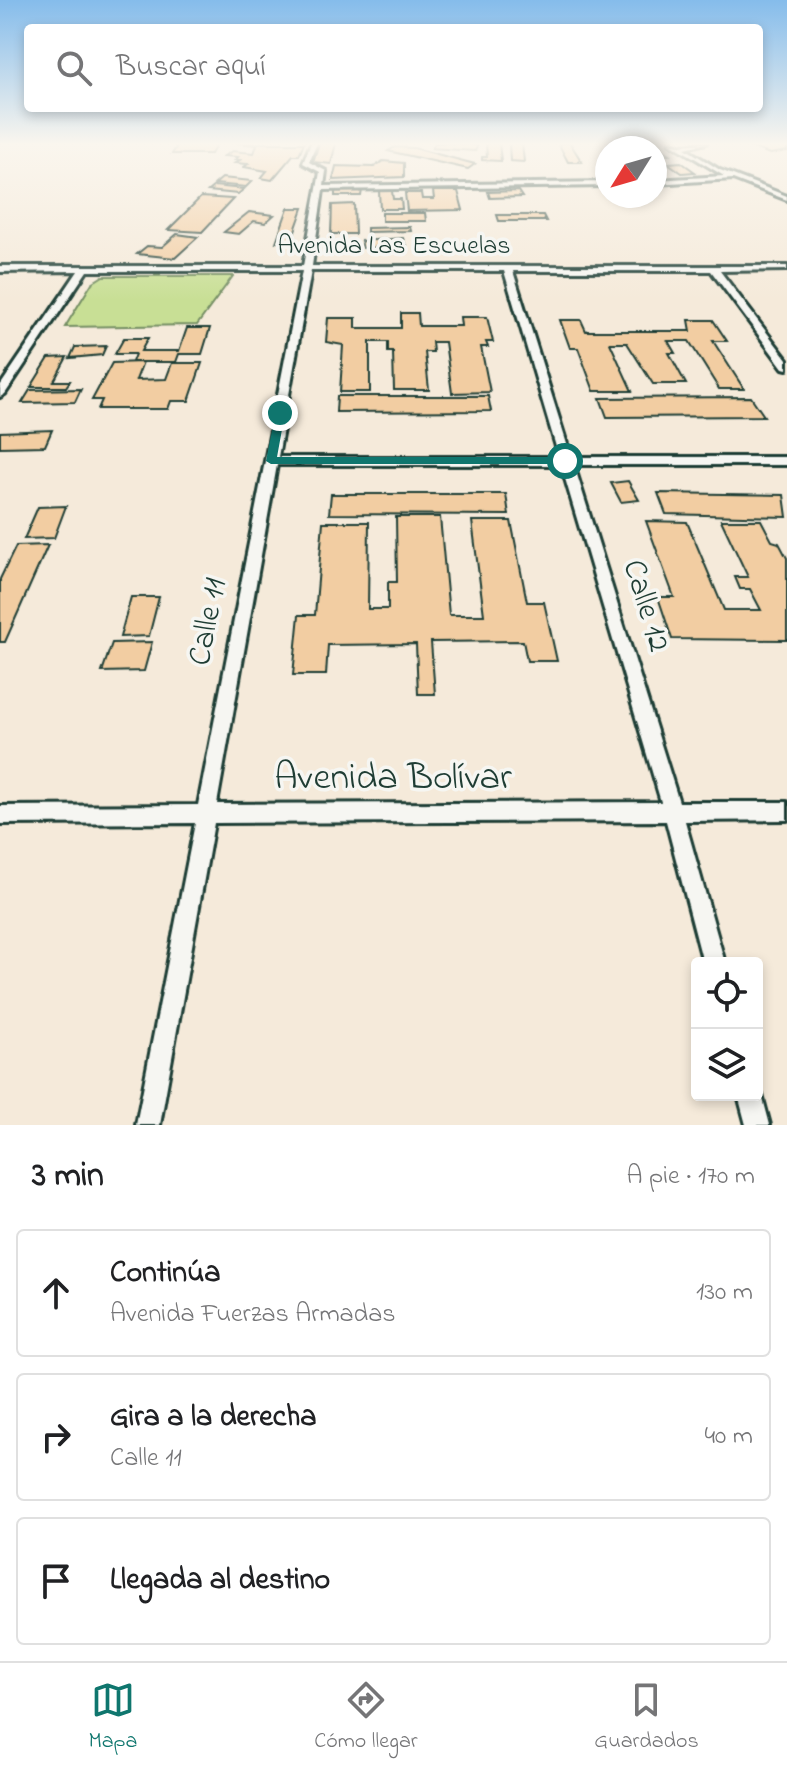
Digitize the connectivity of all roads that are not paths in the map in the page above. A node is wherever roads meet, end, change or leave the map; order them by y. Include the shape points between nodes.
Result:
1 (319, 196) edge
2 (787, 268) edge
3 (0, 269) edge
4 (84, 269) junction
5 (307, 269) junction
6 (508, 269) junction
7 (714, 269) junction
8 (787, 366) edge
9 (0, 394) edge
10 (271, 461) junction
11 (565, 461) junction
12 (787, 461) edge
13 (787, 811) edge
14 (673, 812) junction
15 (205, 814) junction
16 (0, 815) edge
17 (712, 957) edge
18 (752, 1101) edge
19 (148, 1125) edge
20 (758, 1125) edge

1 - 5 street, Calle 11
2 - 7 street, Avenida Las Escuelas
3 - 4 street, Avenida Las Escuelas
4 - 5 street, Avenida Las Escuelas
4 - 9 street
5 - 6 street, Avenida Las Escuelas
5 - 10 street, Calle 11
6 - 7 street, Avenida Las Escuelas
6 - 11 street, Calle 12
7 - 8 street
10 - 11 street
10 - 15 street, Calle 11
11 - 12 street
11 - 14 street, Calle 12
13 - 14 street, Avenida Bolívar
14 - 15 street, Avenida Bolívar
14 - 17 street, Calle 12
15 - 16 street, Avenida Bolívar
15 - 19 street, Calle 11
18 - 20 street

